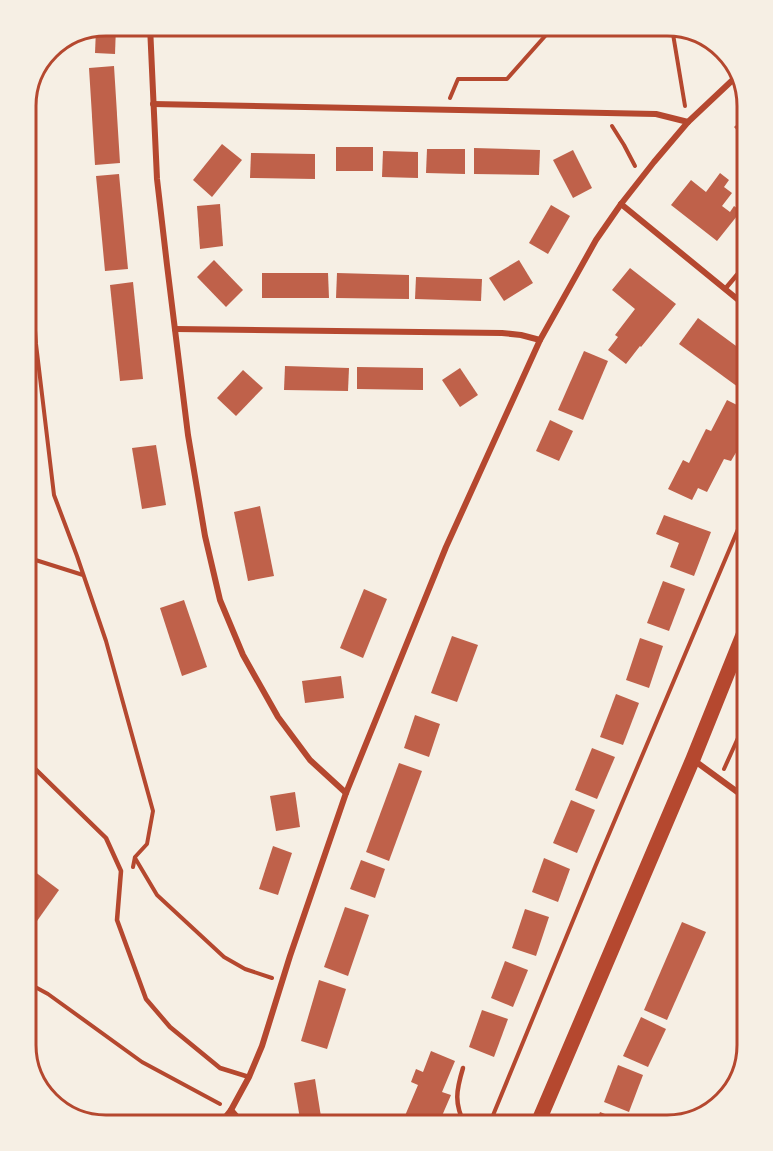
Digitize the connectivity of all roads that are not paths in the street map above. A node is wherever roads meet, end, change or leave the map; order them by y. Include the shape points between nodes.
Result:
1 (150, 36) edge
2 (732, 80) edge
3 (153, 104) junction
4 (688, 122) junction
5 (621, 204) junction
6 (737, 275) edge
7 (725, 289) junction
8 (737, 299) edge
9 (175, 329) junction
10 (540, 340) junction
11 (737, 650) edge
12 (693, 759) junction
13 (36, 770) edge
14 (737, 792) edge
15 (345, 793) junction
16 (463, 1068) dead end
17 (249, 1077) junction
18 (231, 1110) junction
19 (227, 1115) edge
20 (235, 1115) edge
21 (460, 1115) edge
22 (541, 1115) edge

1 - 3 street
2 - 4 street
3 - 4 street via 604,112 656,114
3 - 9 street via 158,189
4 - 5 street
5 - 7 street
5 - 10 street via 596,240
6 - 7 lane
7 - 8 street
9 - 10 street via 502,333
9 - 15 street via 188,435 220,600 243,655 278,717 310,760
10 - 15 street via 447,547
11 - 12 main road
12 - 14 street
12 - 22 main road
13 - 17 lane via 106,838 121,871 117,920 146,999 170,1027 220,1068
15 - 17 street
16 - 21 lane via 456,1090
17 - 18 street
18 - 19 street
18 - 20 street

